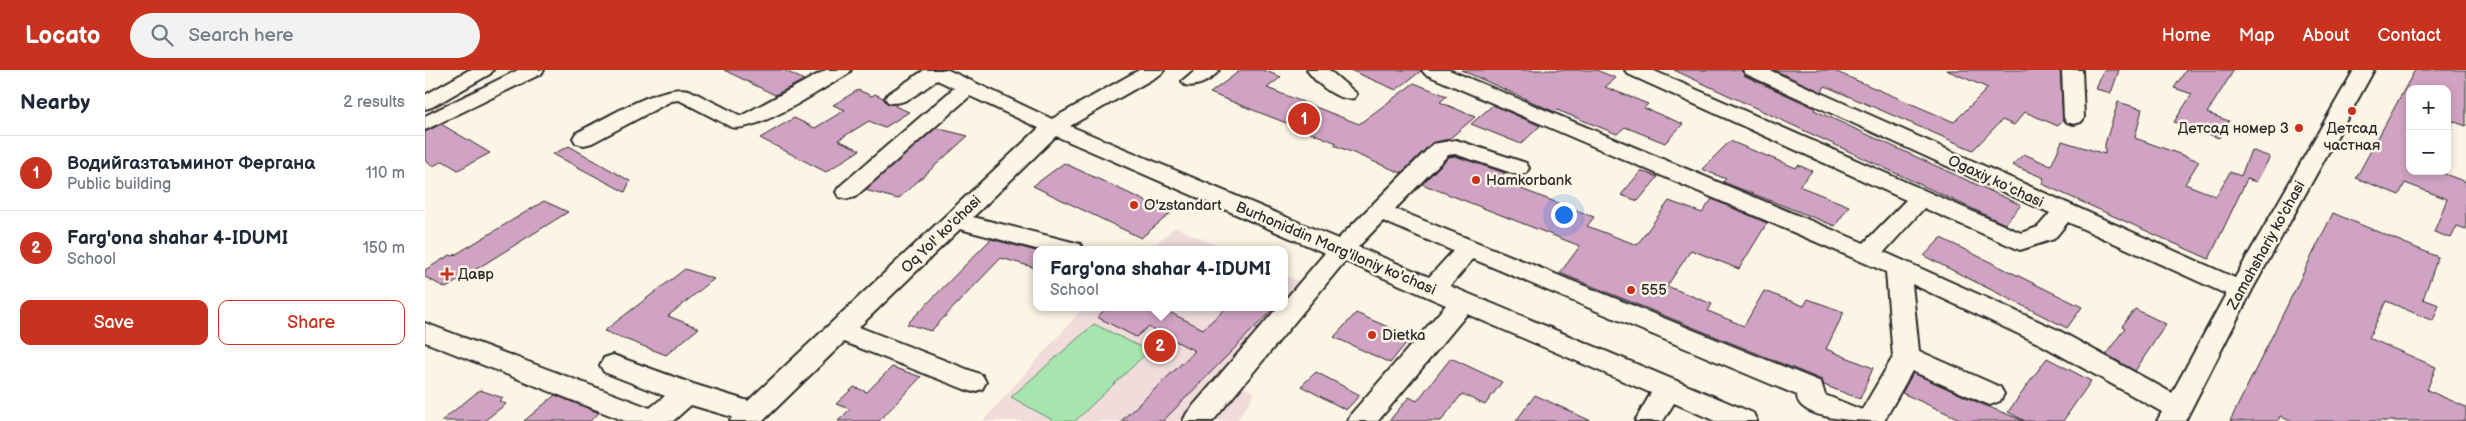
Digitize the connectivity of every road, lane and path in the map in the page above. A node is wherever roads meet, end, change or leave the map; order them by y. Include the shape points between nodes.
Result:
1 (483, 70) edge
2 (534, 70) edge
3 (841, 70) edge
4 (1154, 70) edge
5 (1209, 70) edge
6 (1317, 70) edge
7 (1432, 70) edge
8 (1635, 70) edge
9 (1753, 70) edge
10 (2072, 70) edge
11 (2364, 70) edge
12 (934, 71) edge
13 (1192, 81) dead end
14 (968, 87) junction
15 (1347, 94) dead end
16 (895, 98) dead end
17 (425, 103) edge
18 (2074, 118) dead end
19 (425, 124) edge
20 (1053, 127) junction
21 (583, 138) dead end
22 (1518, 168) dead end
23 (847, 192) dead end
24 (1921, 198) junction
25 (1379, 212) junction
26 (2064, 212) junction
27 (955, 220) junction
28 (1056, 246) edge
29 (1469, 248) junction
30 (1341, 250) junction
31 (1868, 254) junction
32 (1898, 269) junction
33 (1433, 289) junction
34 (2240, 290) junction
35 (1463, 302) junction
36 (840, 330) junction
37 (425, 332) edge
38 (1906, 357) junction
39 (613, 365) dead end
40 (973, 382) dead end
41 (1668, 389) junction
42 (687, 392) junction
43 (1990, 394) dead end
44 (2174, 414) edge
45 (748, 417) edge
46 (1197, 421) edge
47 (1362, 421) edge
48 (1649, 421) edge
49 (1743, 421) edge
50 (1859, 421) edge
51 (1870, 421) edge

1 - 17 street
2 - 19 street
3 - 21 street via 751,120 738,122 682,94 666,96
4 - 20 street, Oq Yol' ko'chasi
5 - 13 street
6 - 15 street
7 - 31 street
8 - 24 street
9 - 26 street, Ogaxiy koʻchasi
10 - 18 street
11 - 34 street, Zamahshariy ko'chasi
12 - 14 street, Burhoniddin Marg'iloniy ko'chasi
12 - 16 street
14 - 20 street, Burhoniddin Marg'iloniy ko'chasi
14 - 23 street
20 - 27 street, Oq Yol' ko'chasi
20 - 30 street, Burhoniddin Marg'iloniy ko'chasi
22 - 25 street via 1456,147 1441,149
24 - 26 street via 2021,242 2046,233
24 - 31 street
25 - 29 street
25 - 30 street
26 - 34 street, Ogaxiy koʻchasi
27 - 28 street
27 - 36 street, Oq Yol' ko'chasi
29 - 33 street
29 - 50 street via 1811,389 1811,401
30 - 33 street, Burhoniddin Marg'iloniy ko'chasi
30 - 46 street
31 - 32 street
32 - 38 street
32 - 44 street via 2049,337
33 - 35 street, Burhoniddin Marg'iloniy ko'chasi
34 - 44 street, Zamahshariy ko'chasi
35 - 41 street, Burhoniddin Marg'iloniy ko'chasi
35 - 47 street
36 - 40 street
36 - 45 street, Oq Yol' ko'chasi
37 - 42 street via 649,419 658,418
38 - 43 street
38 - 51 street
39 - 42 street
41 - 48 street
41 - 49 street, Burhoniddin Marg'iloniy ko'chasi
42 - 45 street

